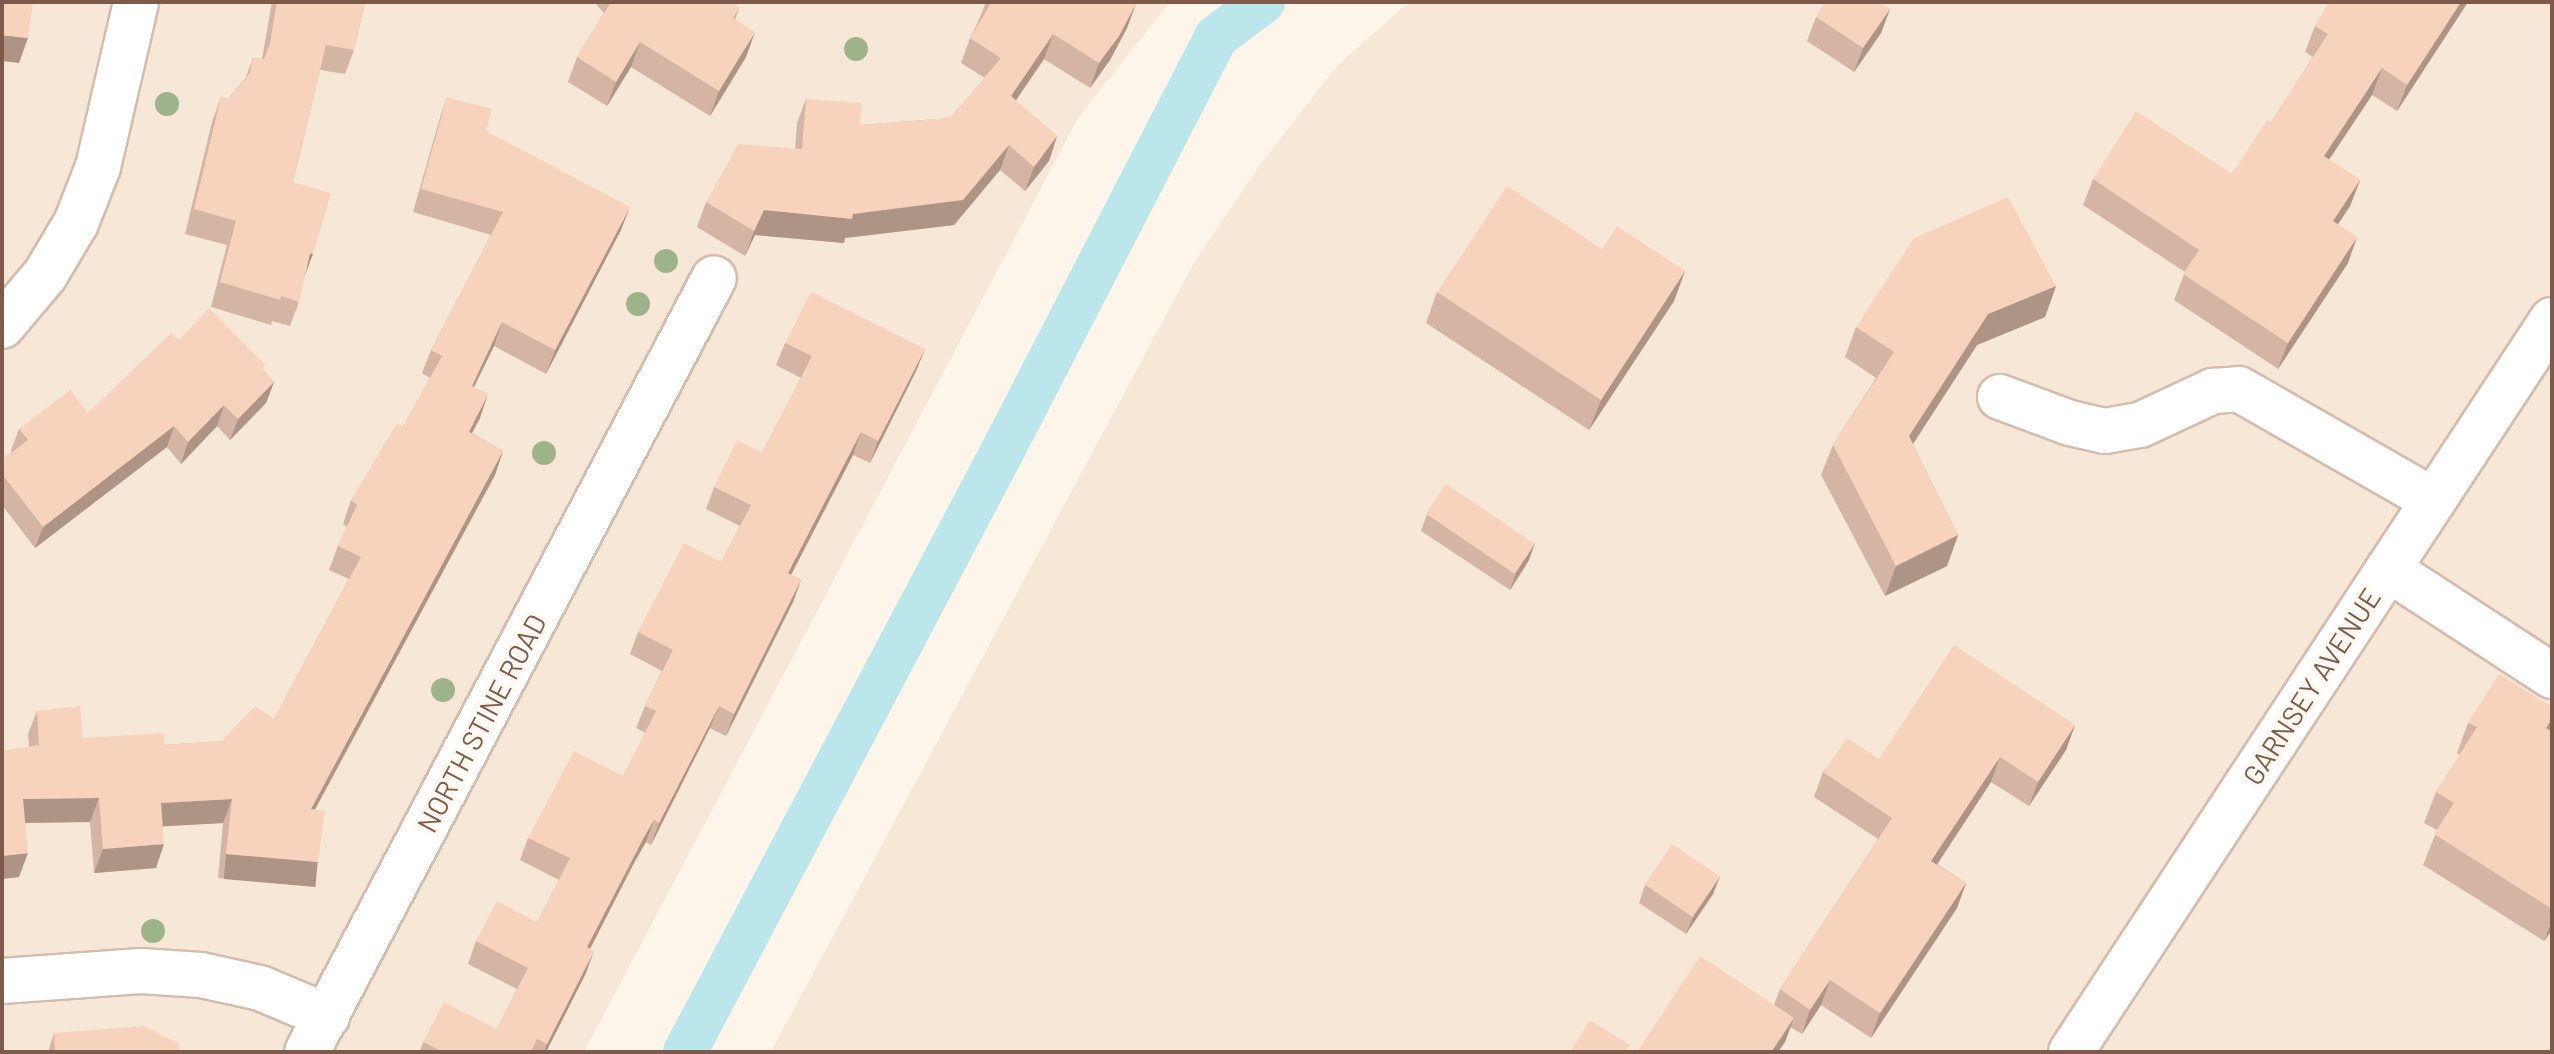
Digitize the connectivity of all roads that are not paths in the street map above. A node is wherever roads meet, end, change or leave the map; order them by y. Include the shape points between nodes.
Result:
1 (136, 2) edge
2 (714, 278) dead end
3 (2552, 320) edge
4 (2, 326) edge
5 (2000, 397) dead end
6 (2433, 500) junction
7 (2388, 569) junction
8 (2552, 676) edge
9 (2, 981) edge
10 (317, 1034) edge
11 (2071, 1052) edge

1 - 4 street via 98,167 76,223 45,275
2 - 10 street, NORTH STINE ROAD
3 - 6 street, GARNSEY AVENUE
5 - 6 street via 2105,431 2140,425 2213,391 2239,389
6 - 7 street, GARNSEY AVENUE
7 - 8 street
7 - 11 street, GARNSEY AVENUE
9 - 10 street via 141,971 201,975 260,988

